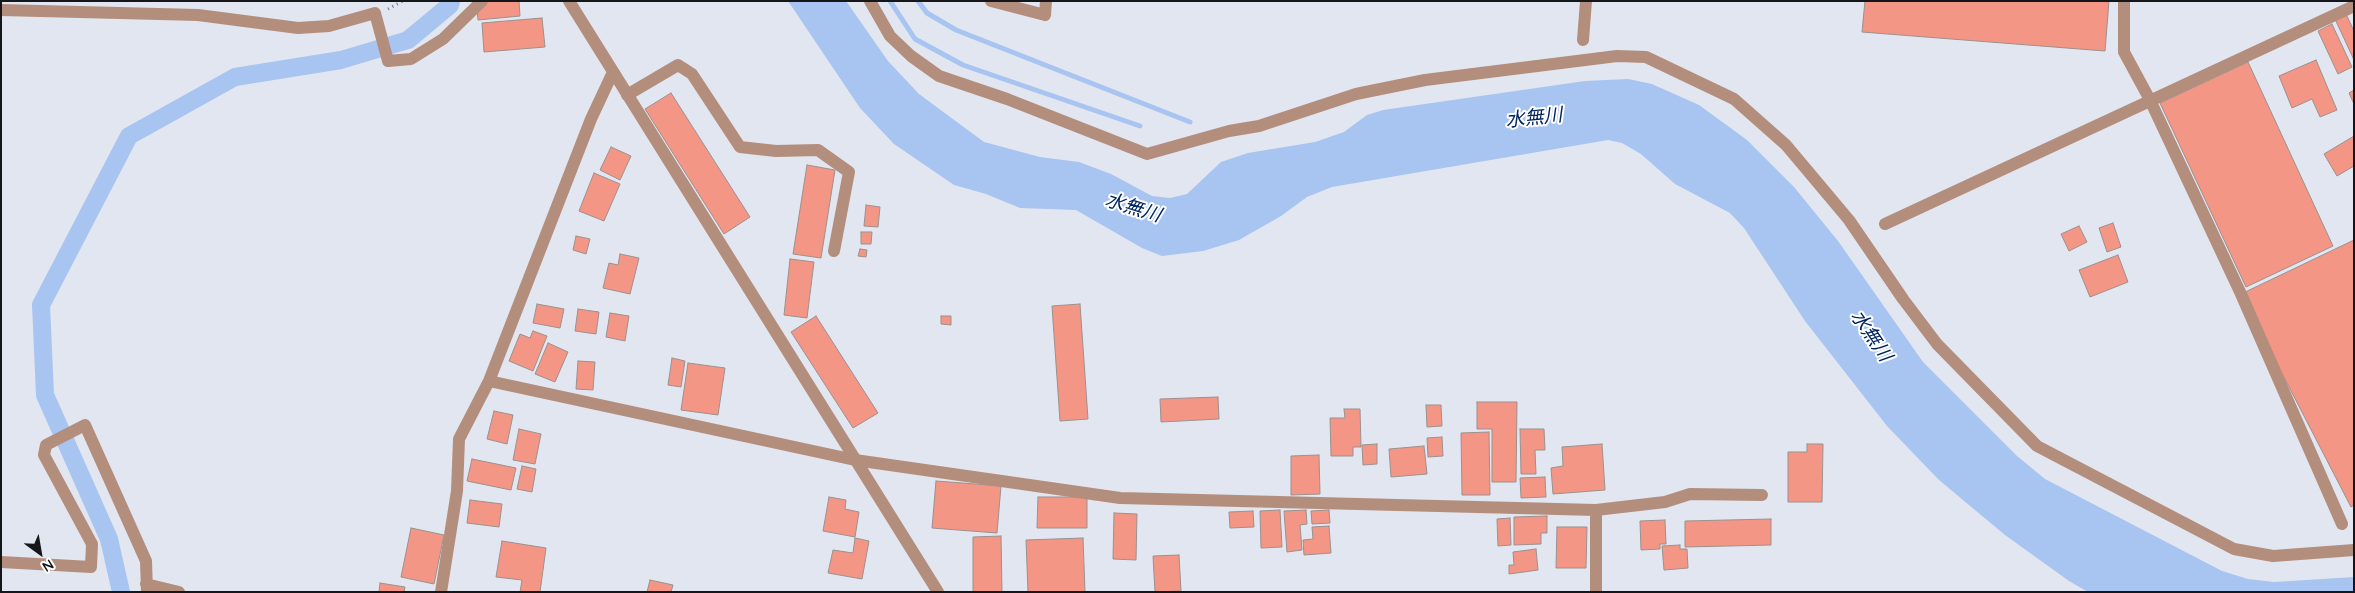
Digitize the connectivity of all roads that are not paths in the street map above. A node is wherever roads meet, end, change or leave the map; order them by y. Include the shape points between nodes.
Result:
1 (482, 1) edge
2 (569, 1) edge
3 (870, 1) edge
4 (991, 1) edge
5 (1046, 1) edge
6 (1586, 1) edge
7 (2124, 1) edge
8 (2354, 6) edge
9 (1, 10) edge
10 (1583, 40) dead end
11 (613, 72) junction
12 (627, 95) junction
13 (2150, 100) junction
14 (1886, 224) dead end
15 (834, 252) dead end
16 (489, 381) junction
17 (855, 460) junction
18 (1762, 495) dead end
19 (1596, 510) junction
20 (2342, 524) dead end
21 (2354, 550) edge
22 (1, 562) edge
23 (146, 588) edge
24 (179, 592) edge
25 (442, 592) edge
26 (938, 592) edge
27 (1596, 592) edge

1 - 9 street via 443,39 410,59 388,60 375,13 329,26 298,28 198,14
2 - 11 street
3 - 21 street via 890,36 939,76 1147,154 1259,126 1356,94 1425,80 1617,56 1646,57 1734,100 1786,145 1849,220 1937,344 2037,446 2234,549 2273,556
4 - 5 street via 1045,15
6 - 10 street
7 - 13 street via 2124,52
8 - 13 street
11 - 12 street
11 - 16 street via 591,119
12 - 15 street via 678,65 692,74 740,147 776,151 818,150 849,172
12 - 17 street
13 - 14 street
13 - 20 street via 2257,329
16 - 17 street
16 - 25 street via 459,439 457,491
17 - 19 street via 1120,498
17 - 26 street
18 - 19 street via 1690,494 1665,502
19 - 27 street
22 - 23 street via 91,567 92,544 44,455 46,445 85,425 146,561
23 - 24 street

